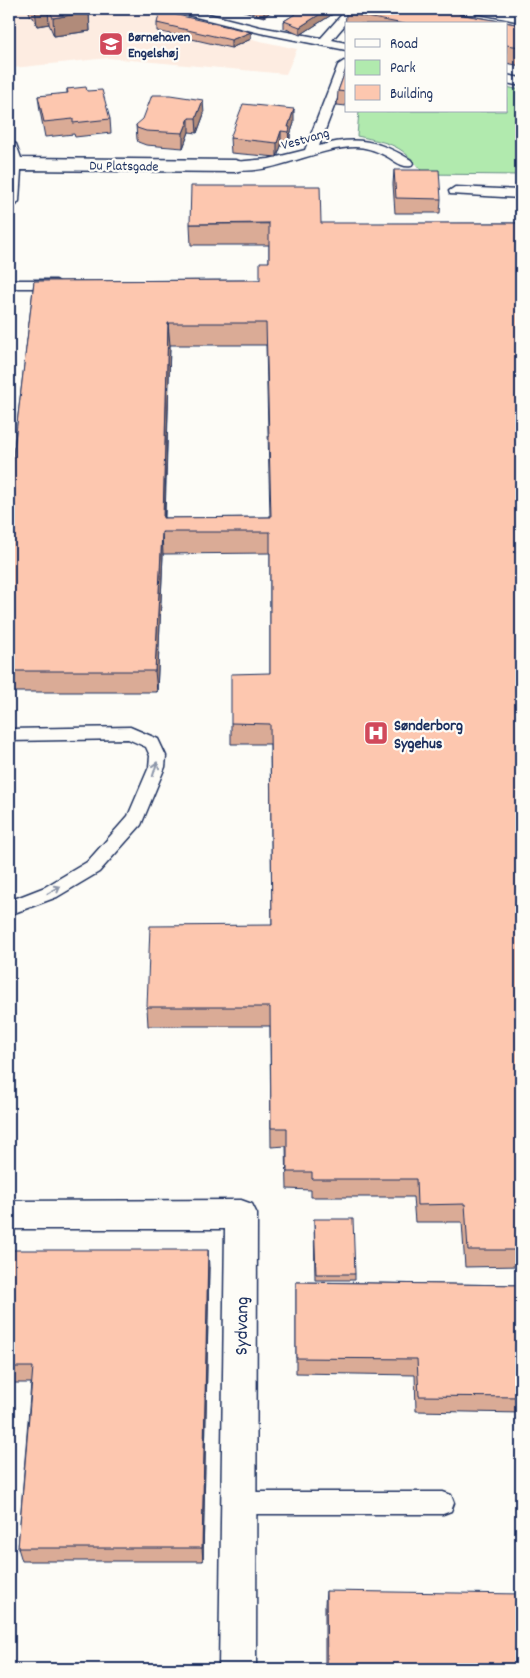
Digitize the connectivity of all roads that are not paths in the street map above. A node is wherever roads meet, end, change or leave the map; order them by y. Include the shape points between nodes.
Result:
1 (176, 9) edge
2 (482, 9) edge
3 (349, 14) edge
4 (521, 17) edge
5 (325, 42) junction
6 (345, 46) edge
7 (344, 65) dead end
8 (508, 79) edge
9 (521, 82) edge
10 (311, 152) junction
11 (10, 159) edge
12 (407, 163) dead end
13 (236, 166) joint
14 (455, 191) dead end
15 (521, 194) edge
16 (9, 201) edge
17 (9, 284) edge
18 (74, 284) edge
19 (9, 735) edge
20 (9, 908) edge
21 (9, 1215) edge
22 (238, 1503) junction
23 (443, 1503) dead end
24 (236, 1669) edge

1 - 5 lane
2 - 4 street
3 - 5 lane
5 - 6 lane
7 - 10 lane
8 - 9 lane
10 - 12 lane, Vestvang via 356,142 389,151
10 - 13 lane, Vestvang via 274,162
11 - 13 street, Du Platsgade
11 - 16 street
14 - 15 lane
17 - 18 lane
20 -> 19 lane via 50,892 92,867 135,820 157,767 158,756 152,743 130,734
21 - 22 street, Sydvang via 241,1214
22 - 23 lane
22 - 24 street, Sydvang

